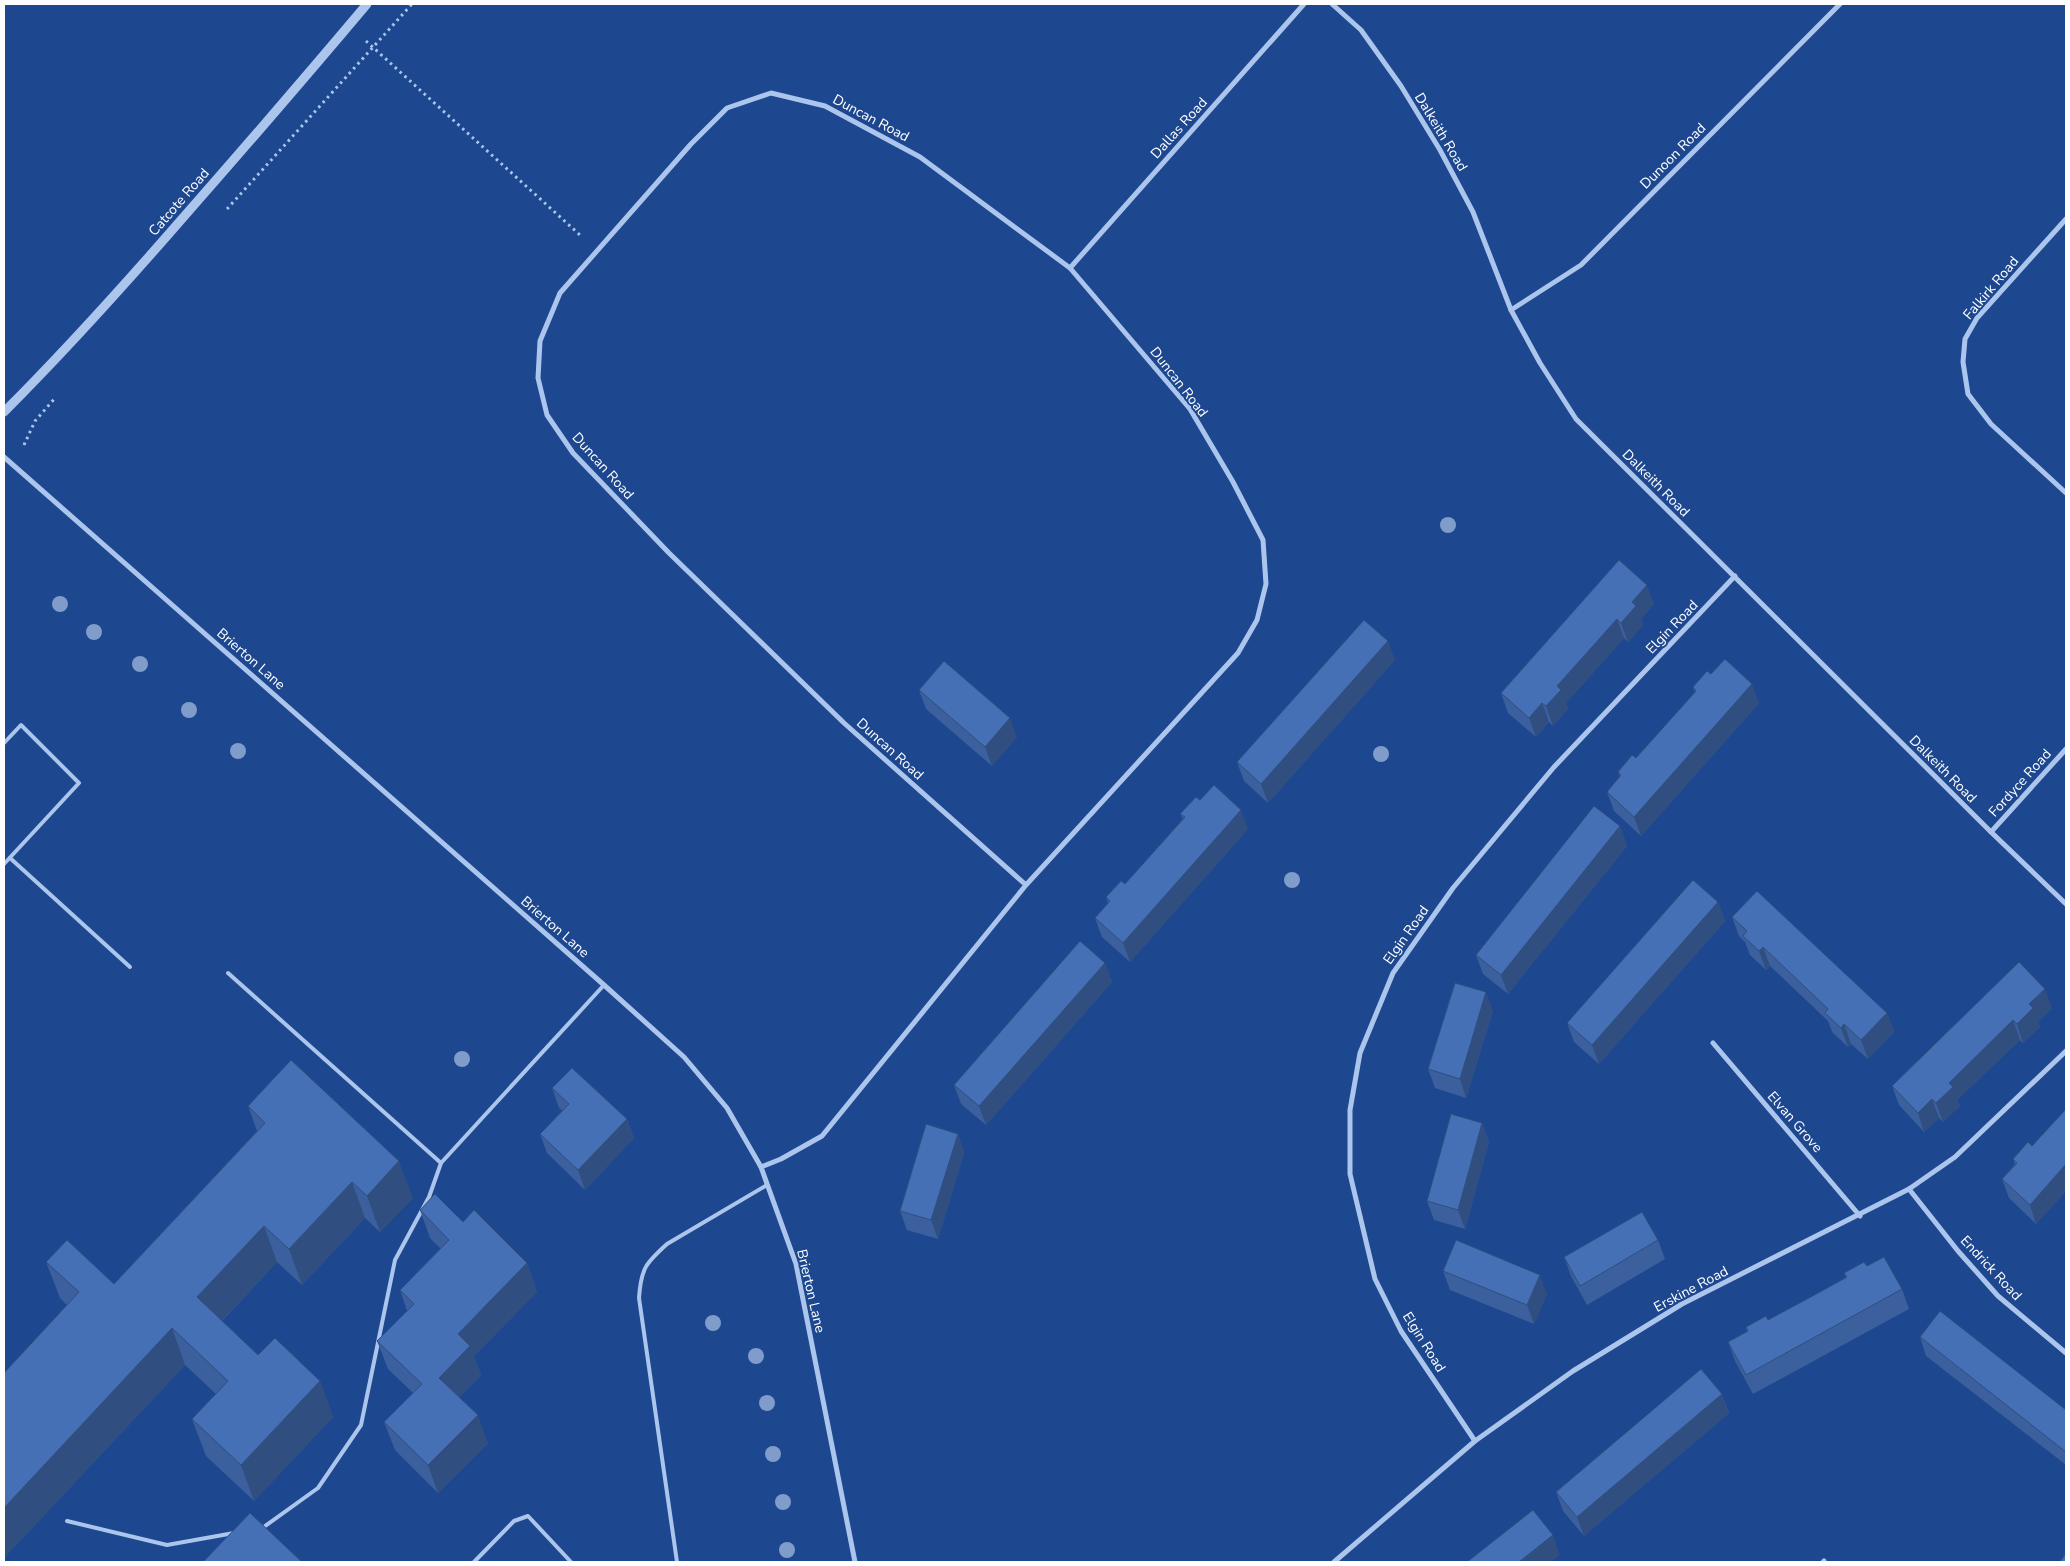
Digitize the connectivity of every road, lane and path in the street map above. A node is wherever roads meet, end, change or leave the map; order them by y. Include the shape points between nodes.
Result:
1 (367, 4) edge
2 (412, 4) edge
3 (1304, 4) edge
4 (1332, 4) edge
5 (1840, 4) edge
6 (348, 26) junction
7 (373, 47) junction
8 (221, 216) dead end
9 (2066, 219) edge
10 (597, 250) junction
11 (1070, 268) junction
12 (1511, 310) junction
13 (62, 392) dead end
14 (4, 412) edge
15 (4, 457) edge
16 (14, 466) junction
17 (2066, 493) edge
18 (1735, 576) junction
19 (4, 743) edge
20 (2066, 749) edge
21 (1990, 832) junction
22 (10, 858) junction
23 (4, 864) edge
24 (1026, 885) junction
25 (2066, 904) edge
26 (130, 967) dead end
27 (228, 973) dead end
28 (604, 984) junction
29 (1712, 1043) dead end
30 (2066, 1051) edge
31 (441, 1163) junction
32 (760, 1168) junction
33 (767, 1185) junction
34 (1909, 1190) junction
35 (1860, 1216) junction
36 (2066, 1353) edge
37 (1475, 1441) junction
38 (67, 1521) dead end
39 (253, 1530) edge
40 (244, 1532) edge
41 (474, 1562) edge
42 (571, 1562) edge
43 (677, 1562) edge
44 (855, 1562) edge
45 (1334, 1562) edge

1 - 6 street, Catcote Road
2 - 7 path
3 - 11 street, Dallas Road
4 - 12 street, Dalkeith Road via 1361,30 1401,86 1440,150 1474,212
5 - 12 street, Dunoon Road via 1581,265
6 - 7 path
6 - 14 street, Catcote Road via 120,290
7 - 8 path
7 - 10 path
9 - 17 street, Falkirk Road via 1977,318 1965,339 1963,362 1968,394 1990,424
10 - 11 street, Duncan Road via 727,108 771,93 825,106 920,157
10 - 24 street, Duncan Road via 560,293 540,341 538,378 547,415 573,453 683,566 844,723
11 - 24 street, Duncan Road via 1190,409 1263,540 1266,584 1257,620 1238,653
12 - 18 street, Dalkeith Road via 1576,419
13 - 16 path via 35,421
15 - 16 street, Brierton Lane
16 - 28 street, Brierton Lane
18 - 21 street, Dalkeith Road
18 - 37 street, Elgin Road via 1554,768 1453,888 1393,973 1360,1053 1350,1110 1350,1174 1375,1279 1401,1331
19 - 22 lane via 21,725 79,783
20 - 21 street, Fordyce Road
21 - 25 street, Dalkeith Road
22 - 23 lane
22 - 26 lane
24 - 32 street, Duncan Road via 822,1136
27 - 31 lane
28 - 31 lane
28 - 32 street, Brierton Lane via 684,1057 727,1108
29 - 35 street, Elvan Grove
30 - 34 street, Erskine Road via 1954,1157
31 - 39 lane via 429,1198 395,1260 360,1425 318,1488 263,1528
32 - 33 street, Brierton Lane
33 - 43 lane via 667,1244 640,1275 639,1298
33 - 44 street, Brierton Lane via 796,1264
34 - 35 street, Erskine Road
34 - 36 street, Endrick Road via 1998,1296
35 - 37 street, Erskine Road via 1682,1304 1573,1371
37 - 45 street, Erskine Road
38 - 40 lane via 167,1545
41 - 42 lane via 514,1521 528,1516

